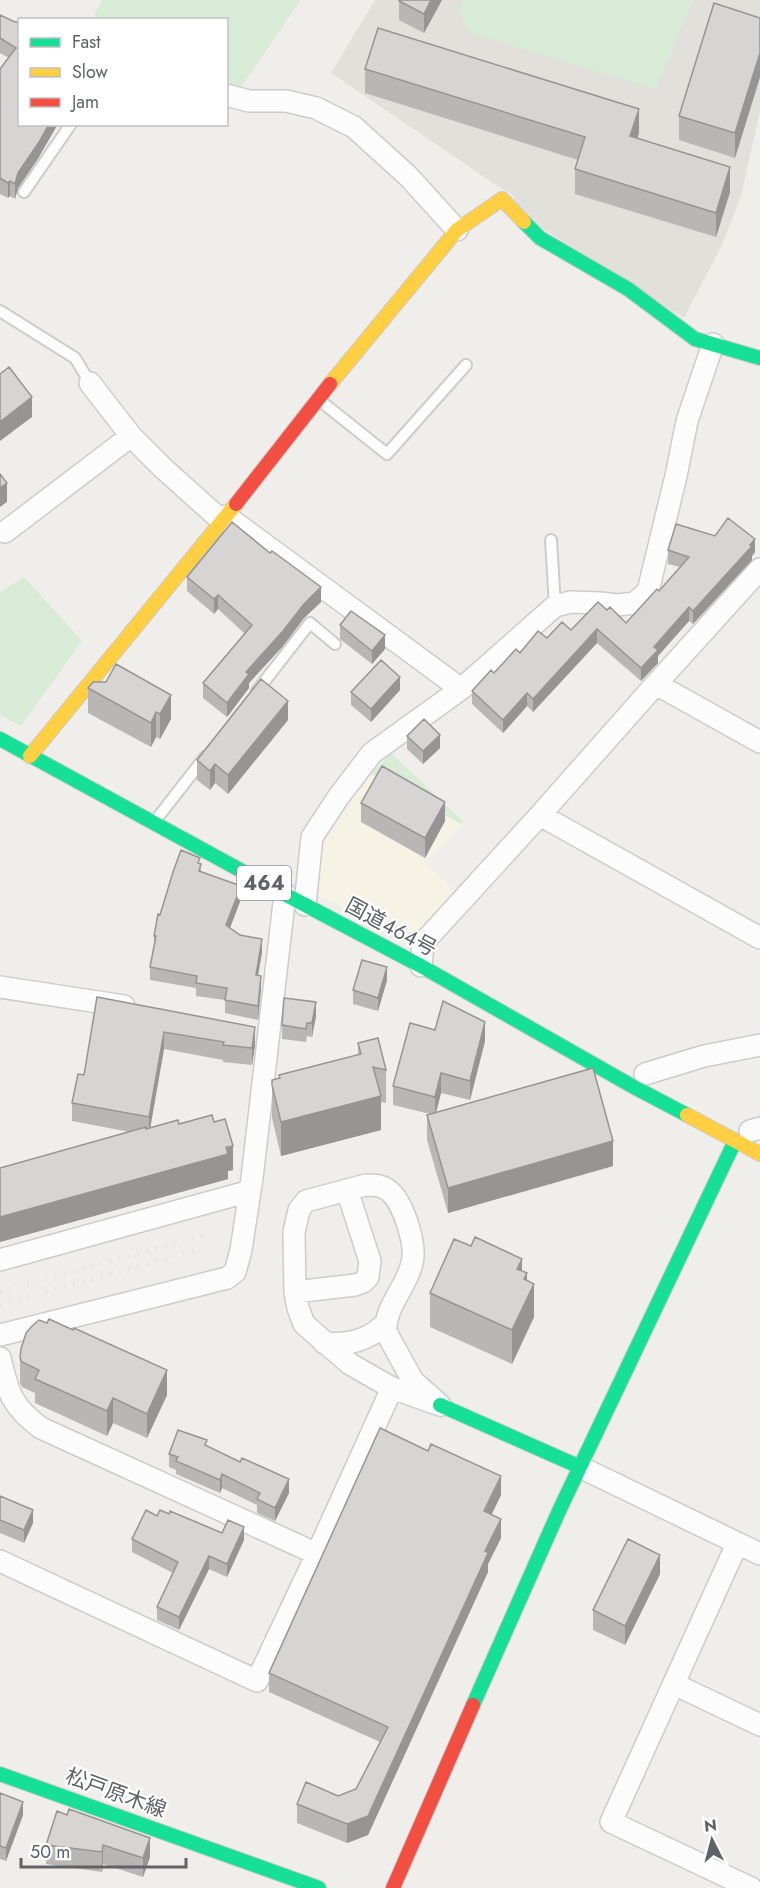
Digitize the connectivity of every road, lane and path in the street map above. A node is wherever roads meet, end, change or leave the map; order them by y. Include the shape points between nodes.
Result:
1 (228, 96) edge
2 (69, 126) edge
3 (24, 192) dead end
4 (458, 230) junction
5 (0, 311) edge
6 (713, 344) junction
7 (760, 358) edge
8 (466, 365) dead end
9 (90, 382) joint
10 (318, 398) junction
11 (131, 436) junction
12 (224, 519) junction
13 (5, 532) dead end
14 (551, 540) dead end
15 (760, 569) edge
16 (555, 606) junction
17 (335, 644) dead end
18 (656, 684) junction
19 (461, 689) junction
20 (246, 704) edge
21 (0, 739) edge
22 (760, 742) edge
23 (211, 749) edge
24 (30, 756) junction
25 (540, 815) junction
26 (153, 823) junction
27 (285, 894) junction
28 (305, 904) junction
29 (760, 938) edge
30 (421, 966) junction
31 (0, 987) edge
32 (147, 1011) edge
33 (247, 1030) edge
34 (270, 1035) junction
35 (760, 1045) edge
36 (645, 1074) dead end
37 (749, 1133) edge
38 (760, 1154) edge
39 (347, 1190) junction
40 (250, 1191) junction
41 (0, 1260) edge
42 (295, 1292) junction
43 (386, 1324) junction
44 (0, 1335) edge
45 (324, 1343) junction
46 (0, 1358) edge
47 (392, 1388) junction
48 (440, 1406) junction
49 (580, 1467) junction
50 (737, 1544) junction
51 (317, 1554) junction
52 (760, 1554) edge
53 (0, 1561) edge
54 (674, 1684) junction
55 (760, 1725) edge
56 (0, 1774) edge
57 (319, 1888) edge
58 (393, 1888) edge
59 (751, 1888) edge

1 - 4 street via 316,108 354,127 409,177
2 - 3 lane
4 - 6 main road via 502,199 540,238 628,289 695,339
4 - 10 main road
5 - 9 lane via 75,358
6 - 7 main road
6 - 16 street via 687,421 648,591 635,603 571,602
8 - 10 lane via 387,454
9 - 11 street
10 - 12 main road
11 - 12 street
11 - 13 street
12 - 19 street
12 - 24 main road
14 - 16 lane
15 - 18 street
16 - 19 street
17 - 20 lane via 310,623
18 - 22 street
18 - 25 street
19 - 28 street via 372,753 339,796 312,837
21 - 24 main road, 国道464号 / 464
23 - 26 lane
24 - 26 main road, 国道464号 / 464
25 - 29 street
25 - 30 street via 423,943
26 - 27 main road, 国道464号 / 464
27 - 28 main road, 国道464号 / 464
27 - 34 street
28 - 30 main road, 国道464号 / 464
30 - 37 main road, 国道464号 / 464 via 632,1086
31 - 32 street
33 - 34 street
34 - 40 street
35 - 36 street via 704,1056
37 - 38 main road, 国道464号 / 464
37 - 49 main road
39 - 42 street via 306,1201 298,1210 294,1232
39 - 42 street via 370,1261 368,1277 355,1285
39 - 43 street via 366,1185 387,1189 400,1205 412,1241 412,1263
40 - 41 street
40 - 44 street via 241,1250 235,1272 227,1278
42 - 45 street via 304,1324
43 - 45 street via 361,1340 340,1345
43 - 48 street via 391,1343 413,1381
45 - 47 street via 350,1364
46 - 51 street via 14,1403 40,1428
47 - 48 street
47 - 51 street
48 - 49 main road
49 - 50 street
49 - 58 main road
50 - 52 street
50 - 54 street
51 - 53 street via 257,1681
54 - 55 street
54 - 59 street via 611,1822
56 - 57 main road, 松戸原木線

